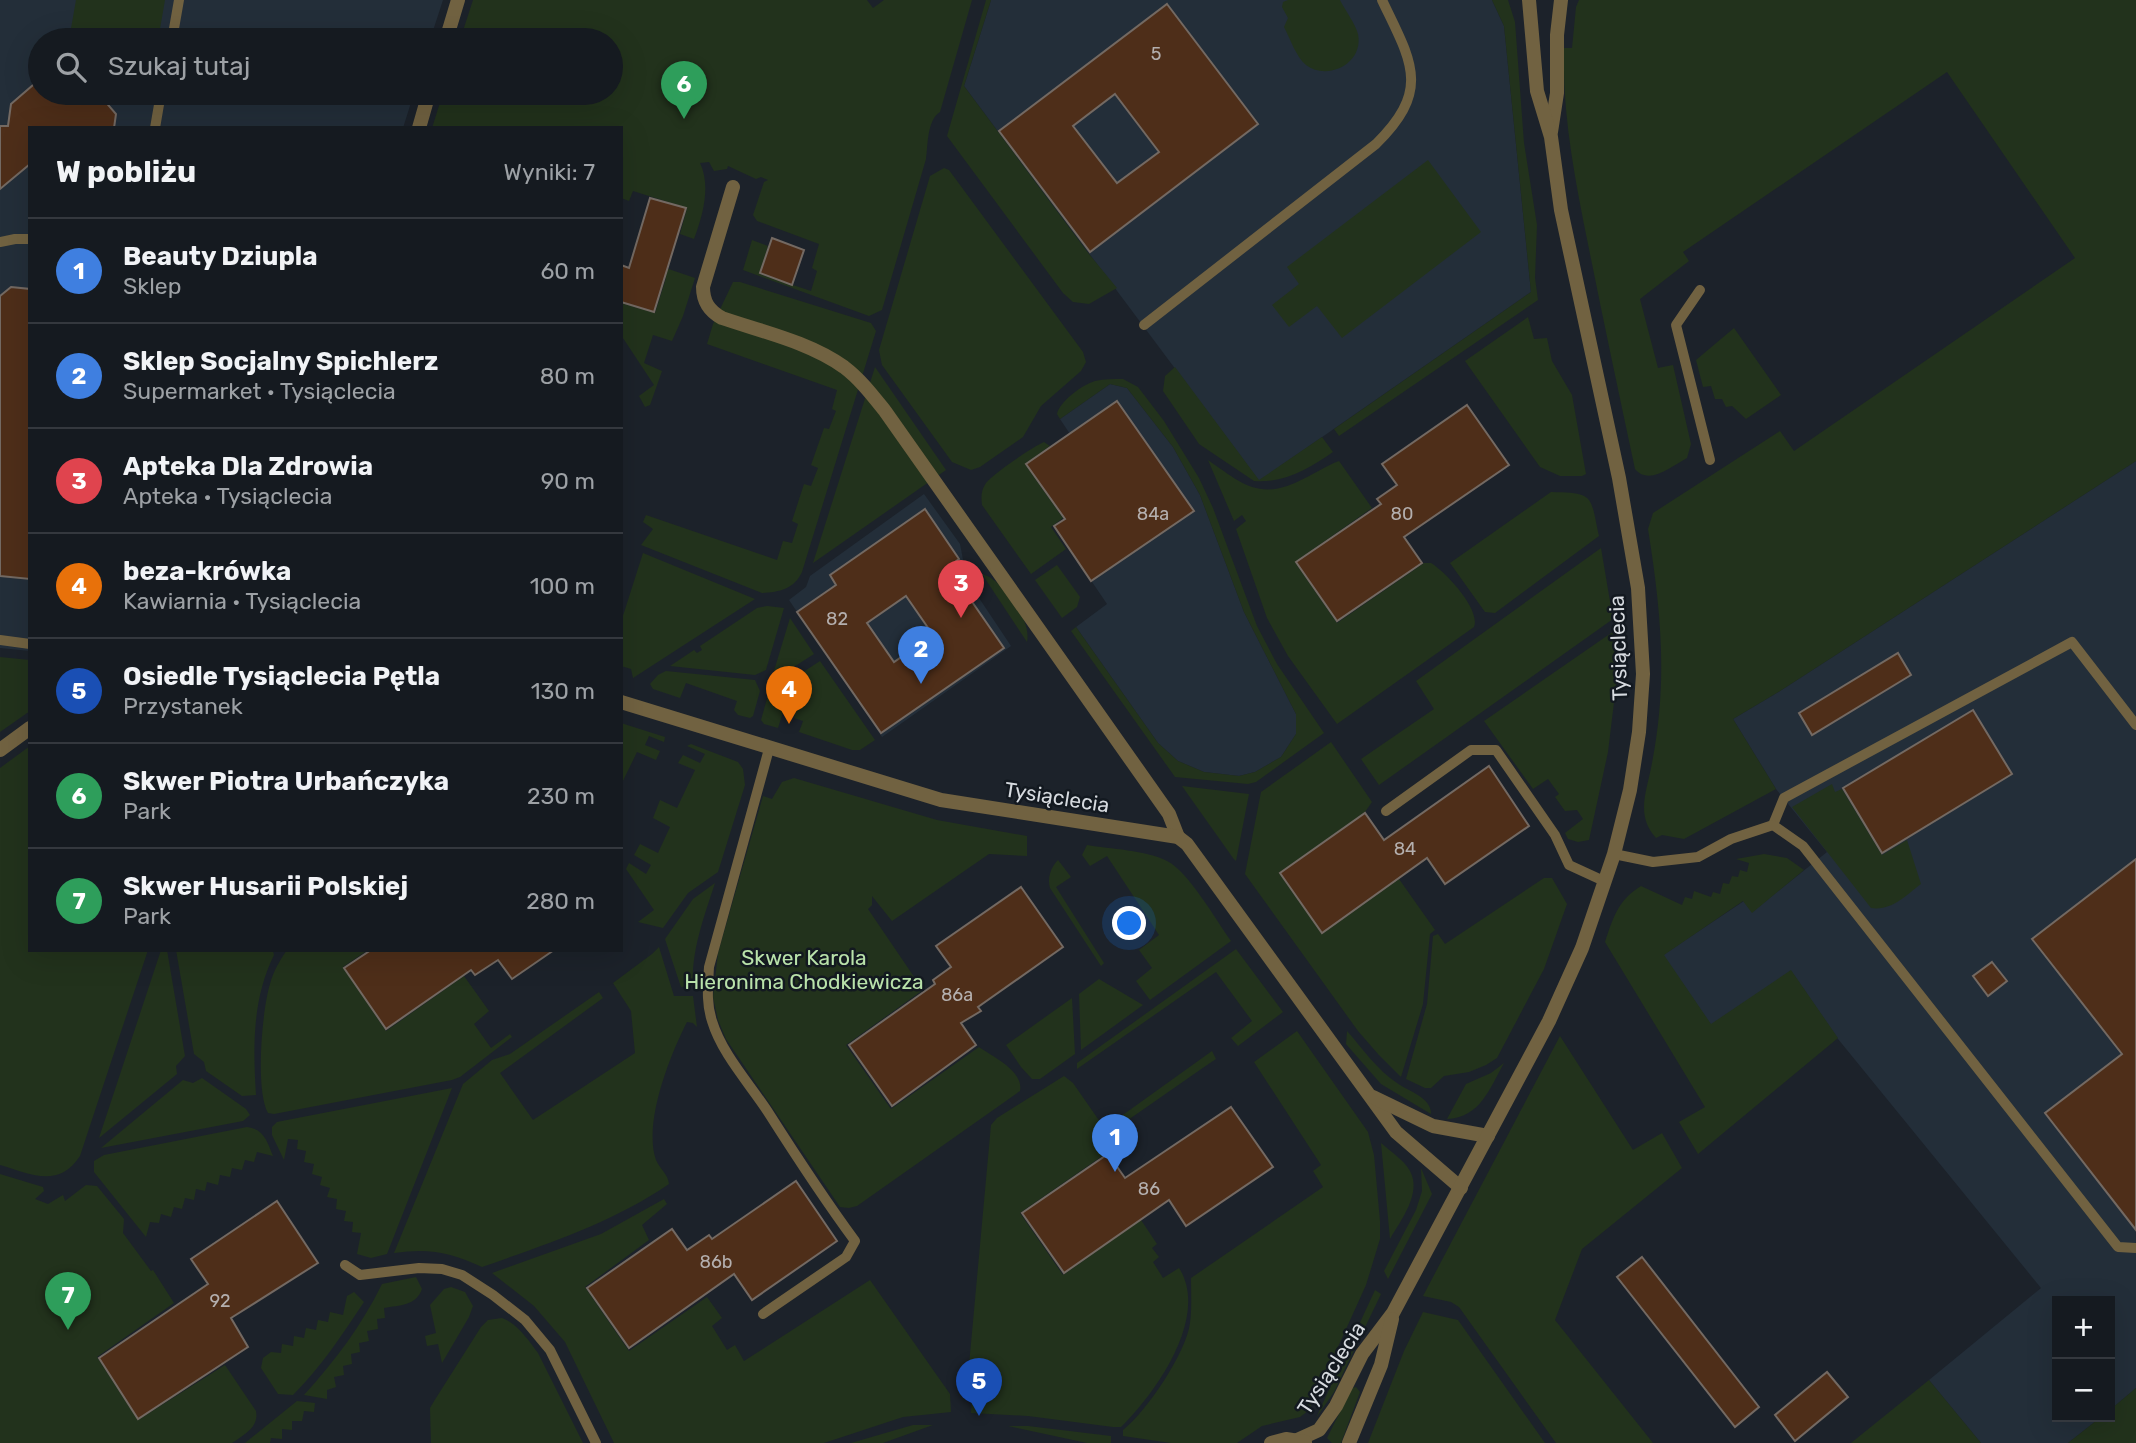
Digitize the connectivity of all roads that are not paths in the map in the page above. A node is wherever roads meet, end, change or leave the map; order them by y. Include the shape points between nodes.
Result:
1 (179, 0) edge
2 (458, 0) edge
3 (1382, 0) edge
4 (1529, 0) edge
5 (1561, 0) edge
6 (174, 28) edge
7 (450, 28) edge
8 (159, 105) edge
9 (426, 105) edge
10 (155, 126) edge
11 (420, 126) edge
12 (1550, 137) junction
13 (733, 187) dead end
14 (28, 239) edge
15 (0, 242) edge
16 (1700, 290) dead end
17 (1144, 325) dead end
18 (1710, 460) dead end
19 (0, 640) edge
20 (28, 644) edge
21 (623, 703) edge
22 (2136, 725) edge
23 (28, 729) edge
24 (769, 748) junction
25 (0, 750) edge
26 (1386, 811) dead end
27 (1773, 825) junction
28 (1178, 837) junction
29 (1615, 854) junction
30 (1606, 882) junction
31 (1371, 1096) junction
32 (1488, 1136) junction
33 (1461, 1188) junction
34 (2136, 1248) edge
35 (345, 1265) dead end
36 (1393, 1313) junction
37 (763, 1314) dead end
38 (1304, 1441) edge
39 (596, 1443) edge
40 (1271, 1443) edge
41 (1349, 1443) edge

1 - 6 lane
2 - 7 street
3 - 17 lane via 1409,56 1411,85 1402,114 1376,144
4 - 12 street, Tysiąclecia via 1537,91
5 - 12 street, Tysiąclecia
8 - 10 lane
9 - 11 street
12 - 29 street, Tysiąclecia via 1638,588 1643,674 1639,732
13 - 28 street via 703,286 707,306 722,318 827,356 863,385 886,411 1169,814
14 - 15 lane
16 - 18 lane via 1676,325
19 - 20 lane
21 - 24 street, Tysiąclecia
22 - 27 lane via 2072,642 1784,798
23 - 25 street
24 - 28 street, Tysiąclecia via 941,800
24 - 37 lane via 709,967 707,998 720,1041 855,1241 846,1257
26 - 30 lane via 1471,750 1496,750 1555,835 1569,865
27 - 29 lane via 1731,839 1698,857 1653,862
27 - 34 lane via 1803,846 1822,869 2119,1247
28 - 31 street
29 - 30 street, Tysiąclecia
30 - 32 street, Tysiąclecia via 1567,982
31 - 32 street via 1433,1126
31 - 33 street via 1396,1132
32 - 33 street, Tysiąclecia
33 - 36 street, Tysiąclecia
35 - 39 lane via 360,1275 442,1269 462,1275 493,1295 525,1320 550,1350
36 - 38 street, Tysiąclecia via 1362,1354 1336,1406 1319,1430
36 - 41 street, Tysiąclecia via 1381,1366
38 - 40 street

